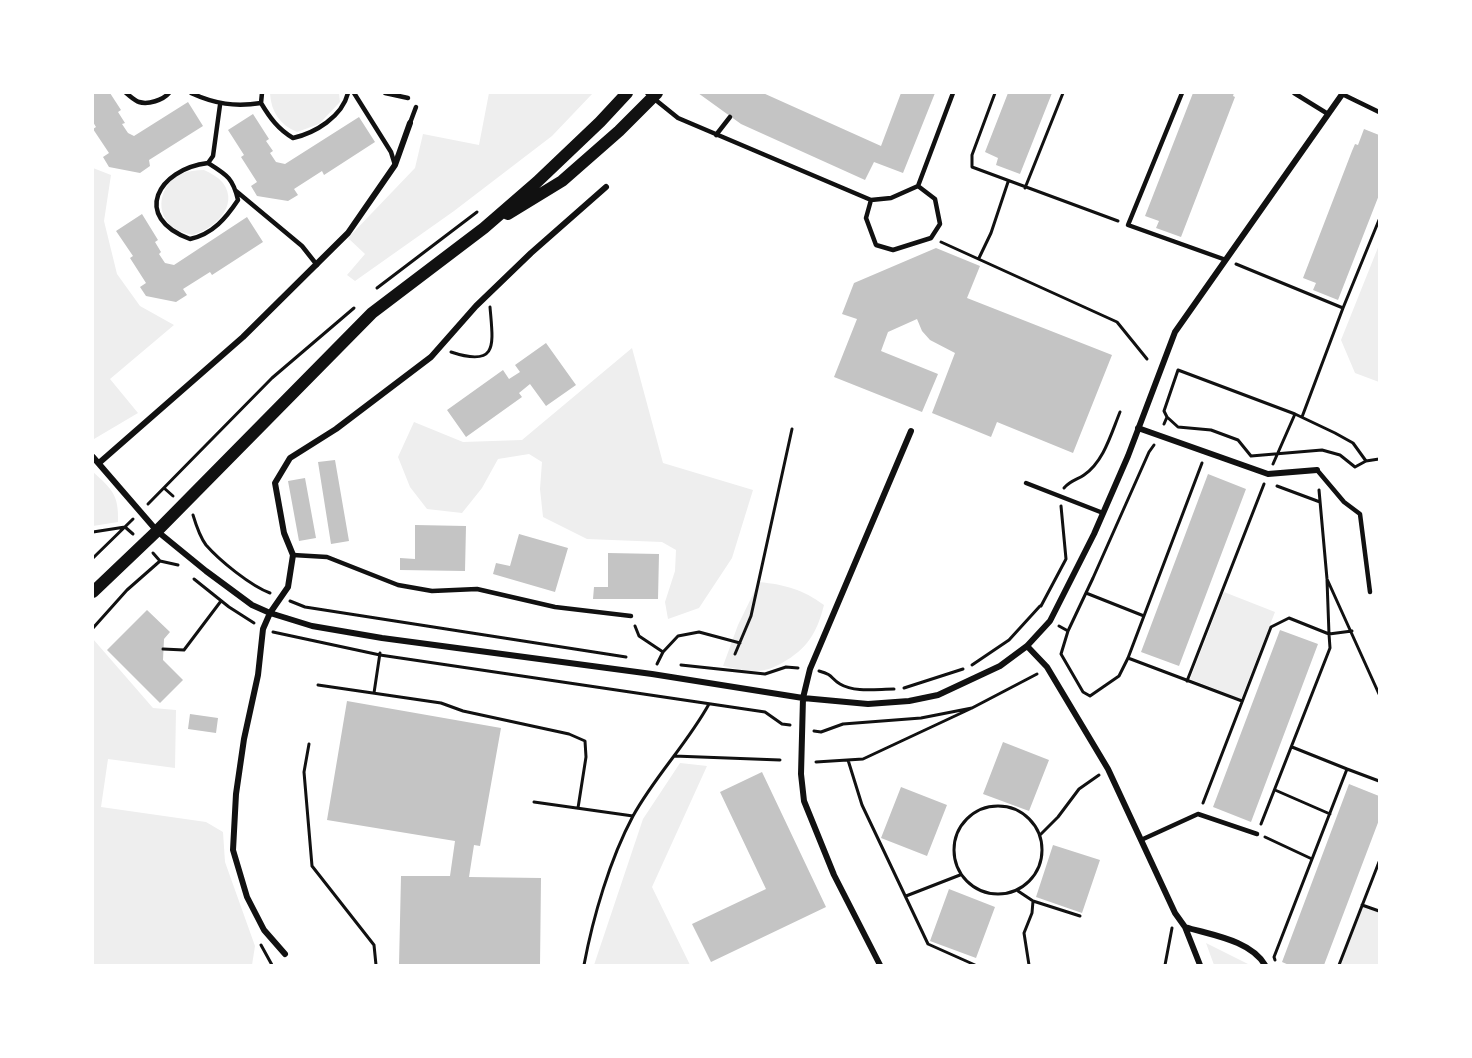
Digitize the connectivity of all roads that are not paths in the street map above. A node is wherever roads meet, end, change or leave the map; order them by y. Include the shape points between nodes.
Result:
1 (126, 93) edge
2 (169, 93) edge
3 (191, 93) edge
4 (262, 93) edge
5 (348, 93) edge
6 (354, 93) edge
7 (385, 93) edge
8 (627, 93) edge
9 (953, 93) edge
10 (1182, 93) edge
11 (1294, 93) edge
12 (653, 94) edge
13 (1343, 94) edge
14 (408, 98) dead end
15 (261, 104) junction
16 (220, 105) junction
17 (416, 107) dead end
18 (1379, 112) edge
19 (1328, 114) junction
20 (730, 117) dead end
21 (411, 123) joint
22 (716, 135) junction
23 (208, 163) junction
24 (395, 165) junction
25 (918, 186) junction
26 (606, 187) dead end
27 (236, 191) junction
28 (871, 200) junction
29 (484, 228) junction
30 (1226, 260) junction
31 (317, 265) junction
32 (1138, 428) junction
33 (911, 431) dead end
34 (93, 457) edge
35 (99, 463) junction
36 (1317, 470) joint
37 (1026, 483) dead end
38 (1103, 513) junction
39 (157, 531) junction
40 (293, 555) junction
41 (93, 592) edge
42 (1371, 592) dead end
43 (270, 613) junction
44 (631, 616) road end
45 (1027, 646) junction
46 (803, 698) junction
47 (1257, 834) road end
48 (1141, 840) junction
49 (1185, 927) junction
50 (285, 954) dead end
51 (880, 965) edge
52 (1200, 965) edge
53 (1264, 965) edge

1 - 2 lane via 138,102 150,103
3 - 16 lane
4 - 15 lane
5 - 15 lane via 345,104 332,117 306,135 292,138 281,131
6 - 24 lane
7 - 14 lane
8 - 29 main road
9 - 25 lane
10 - 30 lane via 1128,225
11 - 19 lane
12 - 22 lane via 678,118
12 - 29 main road via 619,131 562,181
13 - 18 lane
13 - 19 street
15 - 16 lane
16 - 23 lane via 213,156
17 - 21 lane
19 - 30 street
20 - 22 lane
21 - 24 street
22 - 28 lane
23 - 27 lane via 224,173
23 - 27 lane via 191,165 169,178 157,196 156,212 165,226 190,239 211,231 238,200
24 - 31 street via 348,232
25 - 28 lane via 891,198
25 - 28 lane via 934,199 940,224 931,238 893,250 876,245 866,218
26 - 40 street via 489,293 431,357 336,429 290,458 275,483 284,534
27 - 31 lane via 302,246
29 - 39 main road via 372,313
30 - 32 street via 1175,332
31 - 35 street via 243,337
32 - 36 street via 1268,474
32 - 38 street
33 - 46 street via 810,669
34 - 35 street
35 - 39 street
36 - 42 lane via 1344,502 1360,514
37 - 38 lane
38 - 45 street via 1050,621
39 - 41 main road
39 - 43 street via 252,605
40 - 43 street via 288,587
40 - 44 lane via 327,557 398,585 432,591 477,589 555,607
43 - 46 street via 312,626 382,638
43 - 50 street via 263,629 244,740 233,850 264,930
45 - 46 street via 1000,666 938,695 868,704
45 - 48 street via 1047,667 1108,769
46 - 51 street via 804,801 834,875
47 - 48 lane via 1198,814
48 - 49 street
49 - 52 street
49 - 53 street via 1236,943 1258,954

